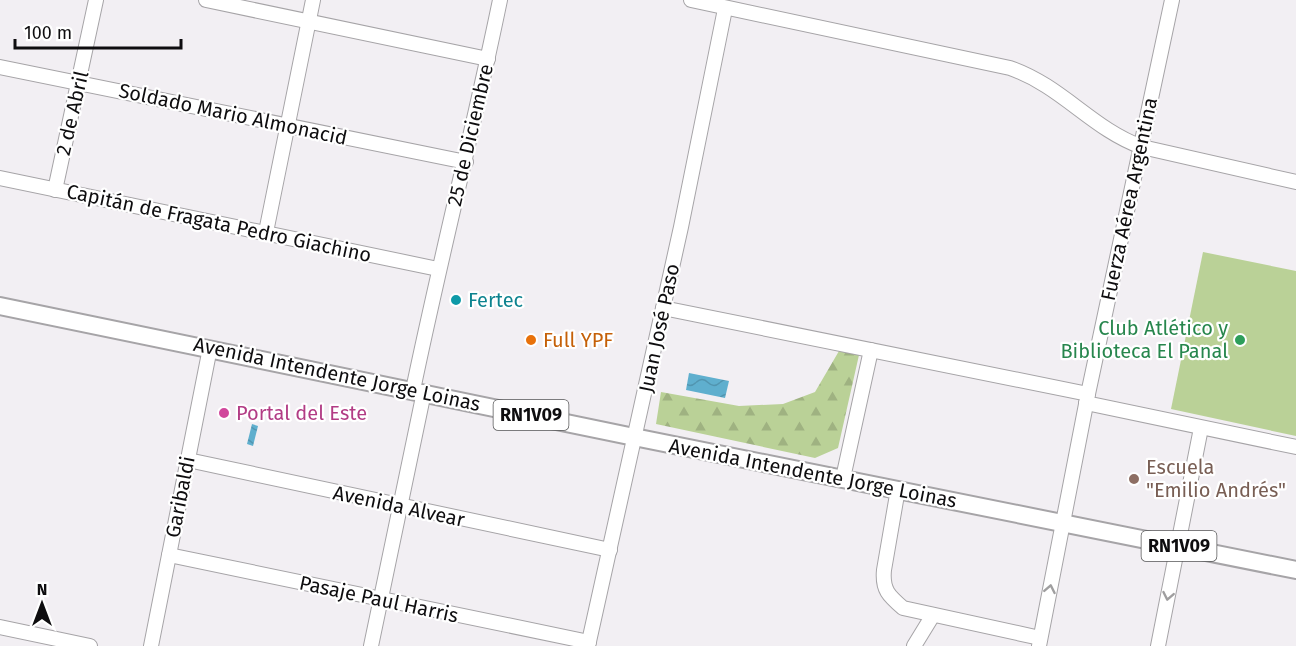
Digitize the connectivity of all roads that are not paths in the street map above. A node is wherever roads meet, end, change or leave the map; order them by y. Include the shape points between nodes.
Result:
1 (96, 0) edge
2 (206, 0) edge
3 (313, 0) edge
4 (500, 0) edge
5 (691, 0) edge
6 (1172, 0) edge
7 (725, 9) junction
8 (308, 21) junction
9 (488, 59) junction
10 (0, 67) edge
11 (79, 82) junction
12 (287, 125) junction
13 (1142, 147) junction
14 (466, 162) junction
15 (0, 178) edge
16 (1296, 182) edge
17 (55, 190) junction
18 (266, 232) junction
19 (438, 269) junction
20 (0, 306) edge
21 (663, 308) junction
22 (210, 348) junction
23 (871, 350) junction
24 (418, 391) junction
25 (1087, 398) junction
26 (1202, 428) junction
27 (634, 437) junction
28 (1296, 447) edge
29 (188, 460) junction
30 (843, 478) junction
31 (898, 489) junction
32 (400, 506) junction
33 (1062, 523) junction
34 (1178, 546) junction
35 (610, 550) junction
36 (169, 555) junction
37 (1296, 570) edge
38 (380, 600) junction
39 (933, 615) junction
40 (0, 627) edge
41 (1040, 642) edge
42 (589, 644) edge
43 (90, 646) edge
44 (151, 646) edge
45 (371, 646) edge
46 (914, 646) edge
47 (1158, 646) edge

1 - 11 street, 2 de Abril
2 - 8 street
3 - 8 street
4 - 9 street, 25 de Diciembre
5 - 7 street
6 - 13 street, Fuerza Aérea Argentina
7 - 13 street via 1010,68 1043,82 1118,139
7 - 21 street, Juan José Paso
8 - 9 street
8 - 12 street
9 - 14 street, 25 de Diciembre
10 - 11 street, Soldado Mario Almonacid
11 - 12 street, Soldado Mario Almonacid
11 - 17 street, 2 de Abril
12 - 14 street, Soldado Mario Almonacid
12 - 18 street
13 - 16 street
13 - 25 street, Fuerza Aérea Argentina
14 - 19 street, 25 de Diciembre
15 - 17 street, Capitán de Fragata Pedro Giachino
17 - 18 street, Capitán de Fragata Pedro Giachino
18 - 19 street, Capitán de Fragata Pedro Giachino
19 - 24 street, 25 de Diciembre
20 - 22 main road, Avenida Intendente Jorge Loinas / RN1V09
21 - 23 street
21 - 27 street, Juan José Paso
22 - 24 main road, Avenida Intendente Jorge Loinas / RN1V09
22 - 29 street, Garibaldi
23 - 25 street
23 - 30 street
24 - 27 main road, Avenida Intendente Jorge Loinas / RN1V09
24 - 32 street, 25 de Diciembre
25 - 26 street
25 - 33 street, Fuerza Aérea Argentina
26 - 28 street
26 - 34 street
27 - 30 main road, Avenida Intendente Jorge Loinas / RN1V09
27 - 35 street, Juan José Paso
29 - 32 street, Avenida Alvear
29 - 36 street, Garibaldi
30 - 31 main road, Avenida Intendente Jorge Loinas / RN1V09
31 - 33 main road, Avenida Intendente Jorge Loinas / RN1V09
31 - 39 street via 884,570 886,594 903,608
32 - 35 street, Avenida Alvear
32 - 38 street, 25 de Diciembre
33 - 34 main road, RN1V09
41 -> 33 street, Fuerza Aérea Argentina
34 - 37 main road, RN1V09
34 -> 47 street
35 - 42 street, Juan José Paso
36 - 38 street, Pasaje Paul Harris
36 - 44 street, Garibaldi
38 - 42 street, Pasaje Paul Harris
38 - 45 street, 25 de Diciembre
39 - 41 street
39 - 46 street
40 - 43 street

